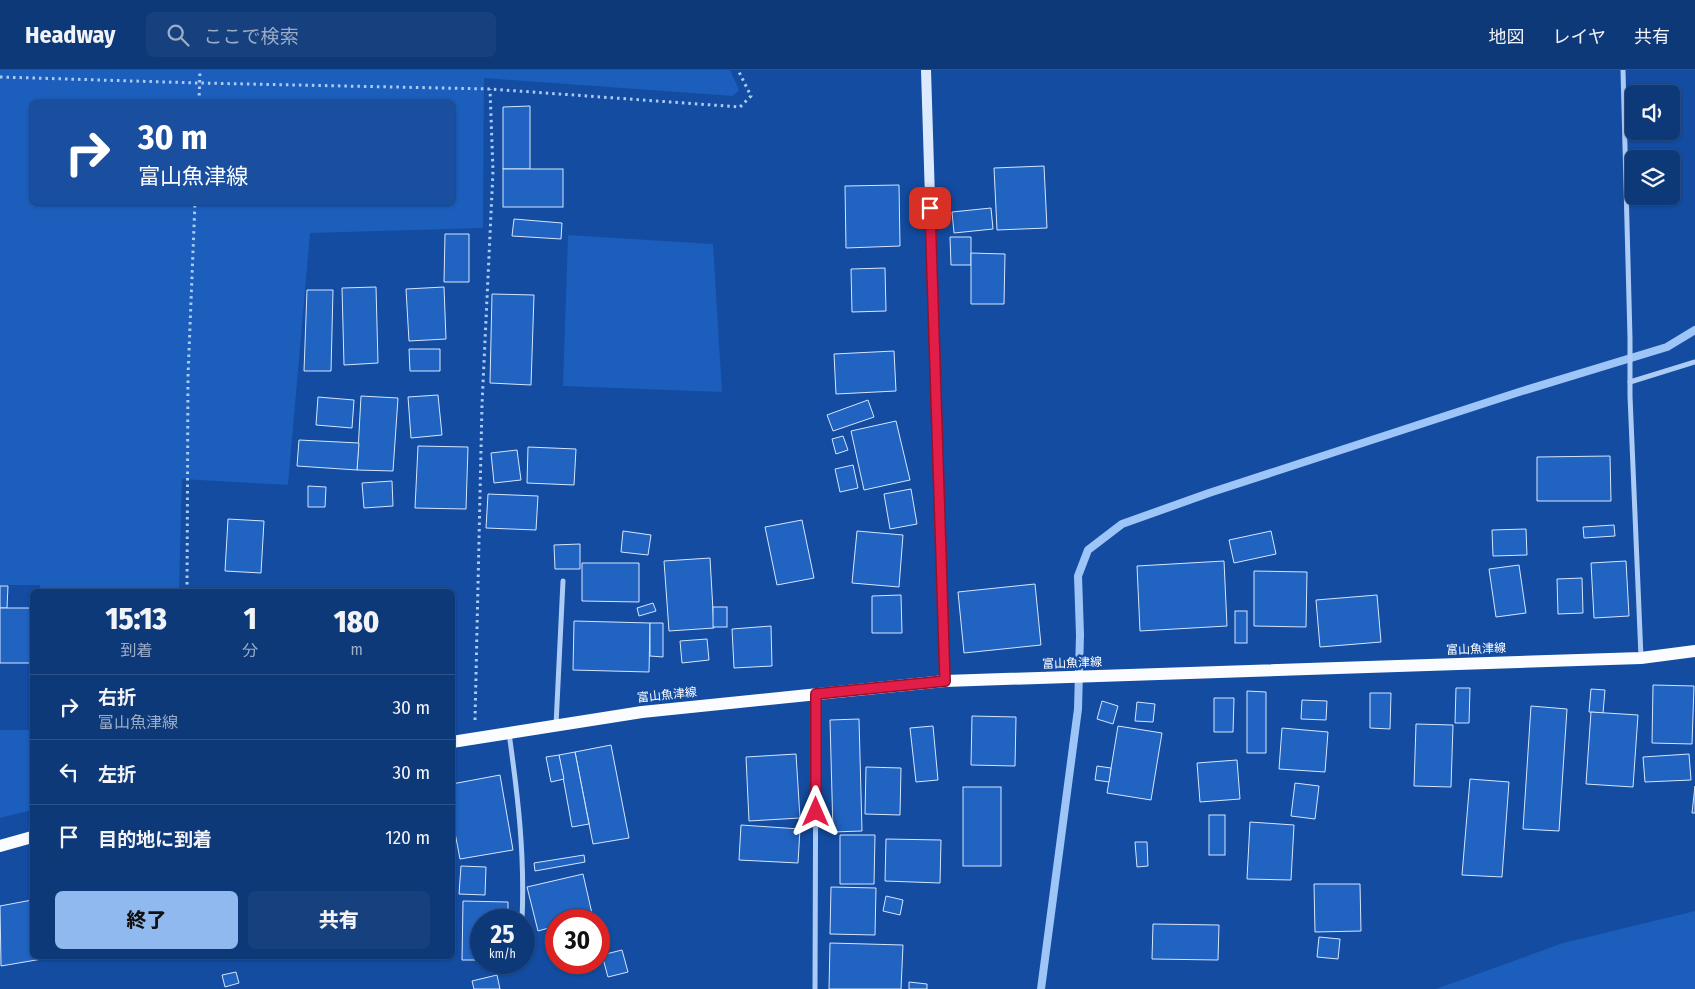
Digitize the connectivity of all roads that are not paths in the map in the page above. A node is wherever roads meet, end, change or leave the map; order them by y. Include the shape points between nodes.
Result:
1 (926, 70) edge
2 (1623, 70) edge
3 (1695, 362) edge
4 (1630, 382) junction
5 (563, 581) dead end
6 (1695, 651) edge
7 (1641, 658) junction
8 (945, 681) junction
9 (816, 694) junction
10 (556, 725) junction
11 (509, 732) junction
12 (455, 741) edge
13 (30, 838) edge
14 (0, 846) edge
15 (522, 909) edge
16 (815, 989) edge

1 - 8 street
2 - 4 street
3 - 4 street
4 - 7 street
5 - 10 street
6 - 7 main road, 富山魚津線
7 - 8 main road, 富山魚津線
8 - 9 main road, 富山魚津線
9 - 10 main road, 富山魚津線 via 642,712
9 - 16 street
10 - 11 main road, 富山魚津線
11 - 12 main road, 富山魚津線
11 - 15 street via 520,808
13 - 14 main road

